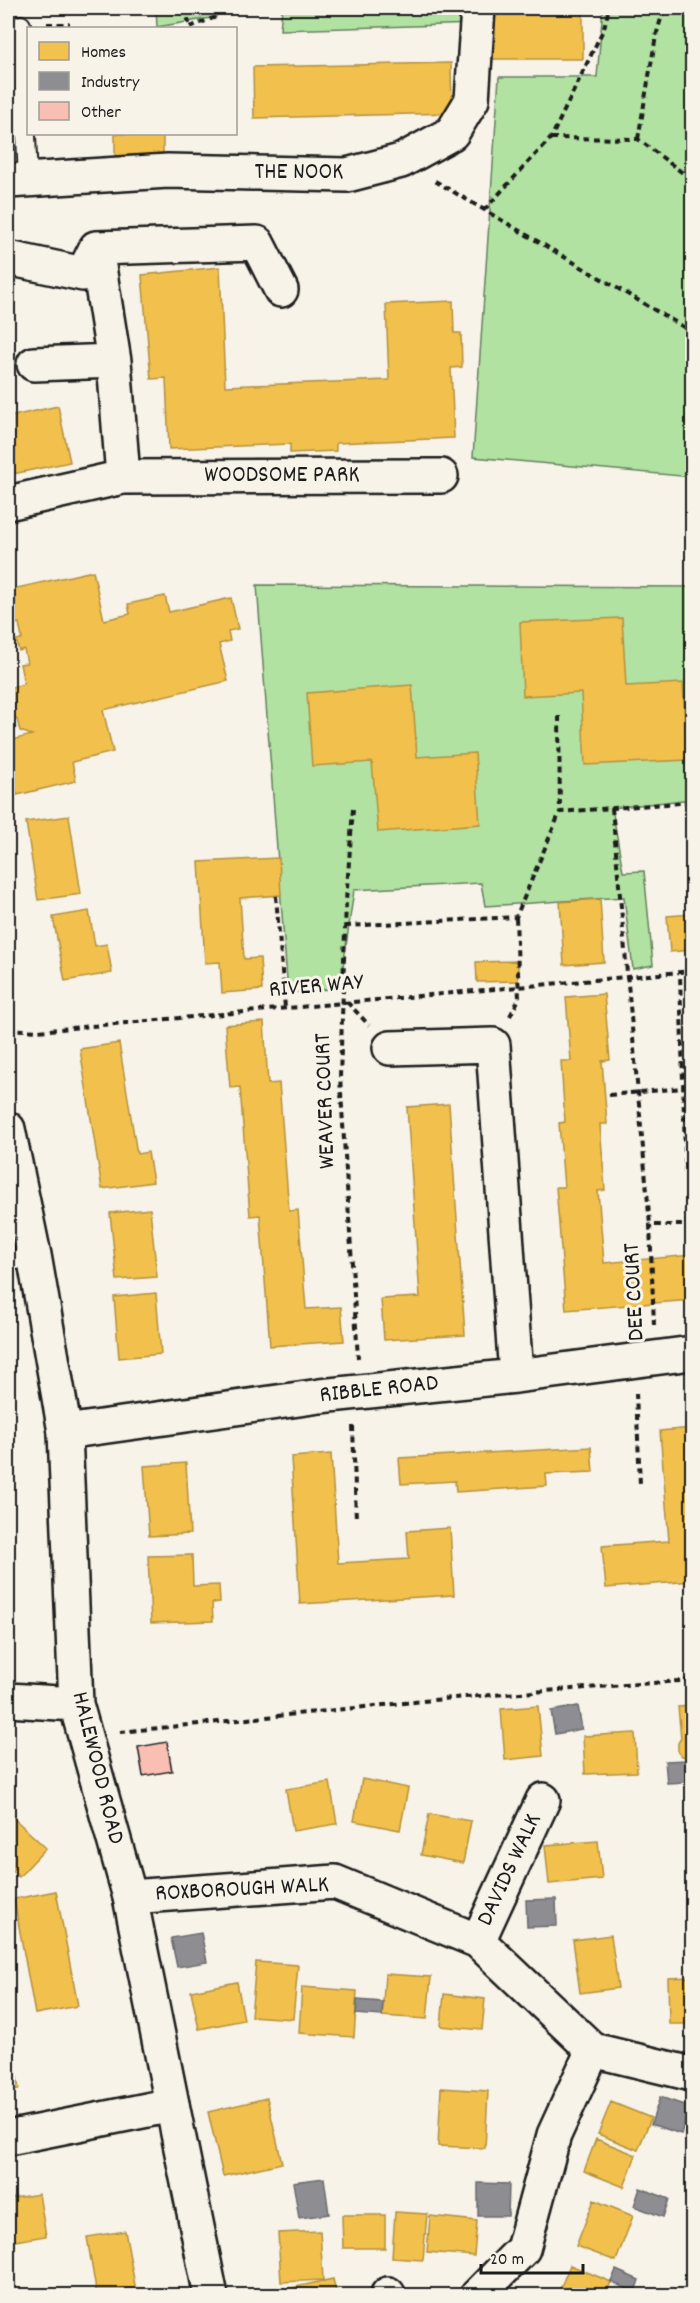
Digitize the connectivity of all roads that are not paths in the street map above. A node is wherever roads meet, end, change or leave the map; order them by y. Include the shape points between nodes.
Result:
1 (478, 8) edge
2 (21, 25) dead end
3 (18, 180) edge
4 (96, 248) junction
5 (8, 258) edge
6 (281, 290) dead end
7 (114, 362) junction
8 (34, 364) dead end
9 (441, 476) dead end
10 (123, 477) junction
11 (8, 503) edge
12 (390, 1048) dead end
13 (8, 1129) edge
14 (21, 1258) edge
15 (693, 1353) edge
16 (516, 1376) junction
17 (65, 1432) junction
18 (8, 1700) edge
19 (76, 1704) junction
20 (543, 1800) dead end
21 (130, 1897) junction
22 (478, 1941) junction
23 (593, 2050) junction
24 (693, 2074) edge
25 (172, 2105) junction
26 (8, 2138) edge
27 (211, 2295) edge
28 (477, 2295) edge

1 - 3 street, THE NOOK via 472,100 452,133 401,161 347,175 168,171
2 - 3 lane
4 - 5 street via 83,274
4 - 6 street via 257,243
4 - 7 street
7 - 8 street
7 - 10 street
9 - 10 street, WOODSOME PARK
10 - 11 street, WOODSOME PARK
12 - 16 street via 493,1045
13 - 14 street, HALEWOOD ROAD
14 - 17 street, HALEWOOD ROAD
15 - 16 street, RIBBLE ROAD
16 - 17 street, RIBBLE ROAD via 356,1392
17 - 19 street, HALEWOOD ROAD
18 - 19 street
19 - 21 street, HALEWOOD ROAD
20 - 22 street, DAVIDS WALK
21 - 22 street, ROXBOROUGH WALK via 335,1882
21 - 25 street, HALEWOOD ROAD
22 - 23 street, ROXBOROUGH WALK
23 - 24 street, ROXBOROUGH WALK
23 - 28 street via 554,2135 523,2249
25 - 26 street
25 - 27 street, HALEWOOD ROAD

